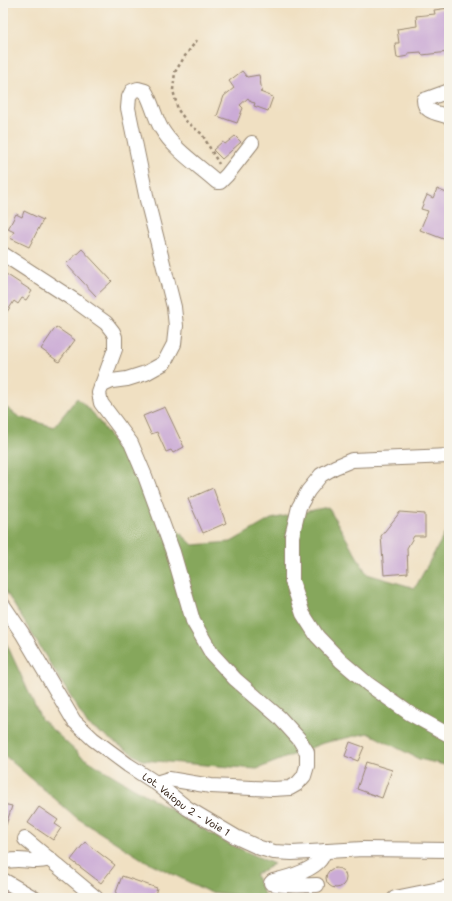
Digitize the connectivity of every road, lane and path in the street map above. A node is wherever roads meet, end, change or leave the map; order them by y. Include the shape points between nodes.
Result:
1 (197, 40) dead end
2 (449, 91) edge
3 (449, 117) edge
4 (252, 143) dead end
5 (226, 177) junction
6 (3, 254) edge
7 (101, 386) junction
8 (449, 456) edge
9 (3, 605) edge
10 (449, 735) edge
11 (156, 783) junction
12 (25, 839) dead end
13 (449, 850) edge
14 (325, 851) junction
15 (50, 859) junction
16 (3, 862) edge
17 (3, 880) edge
18 (317, 885) dead end
19 (449, 887) edge
20 (34, 898) edge
21 (96, 898) edge
22 (395, 898) edge

1 - 5 path via 175,72 173,90 178,110 187,122 202,134
2 - 3 street via 424,100 424,105 427,109
4 - 5 street
5 - 7 street via 217,182 177,147 161,128 145,91 132,91 128,108 147,200 174,307 176,326 174,344 164,363 146,373
6 - 7 street via 77,302 110,327 115,337 115,349
7 - 11 street via 101,403 131,443 145,476 173,552 193,621 212,654 299,739 307,752 304,776 290,788 211,786 168,779
8 - 10 street via 352,460 321,475 299,507 292,536 292,581 303,614 317,636 341,661 409,713
9 - 11 street, Lot. Vaiopu 2 - Voie 1 via 22,632 74,721 93,739
11 - 14 street, Lot. Vaiopu 2 - Voie 1 via 214,825 260,848 292,853
12 - 15 street
13 - 14 street, Lot. Vaiopu 2 - Voie 1
14 - 18 street via 314,864 271,883 293,886
15 - 16 street
15 - 21 street
17 - 20 street
19 - 22 street

